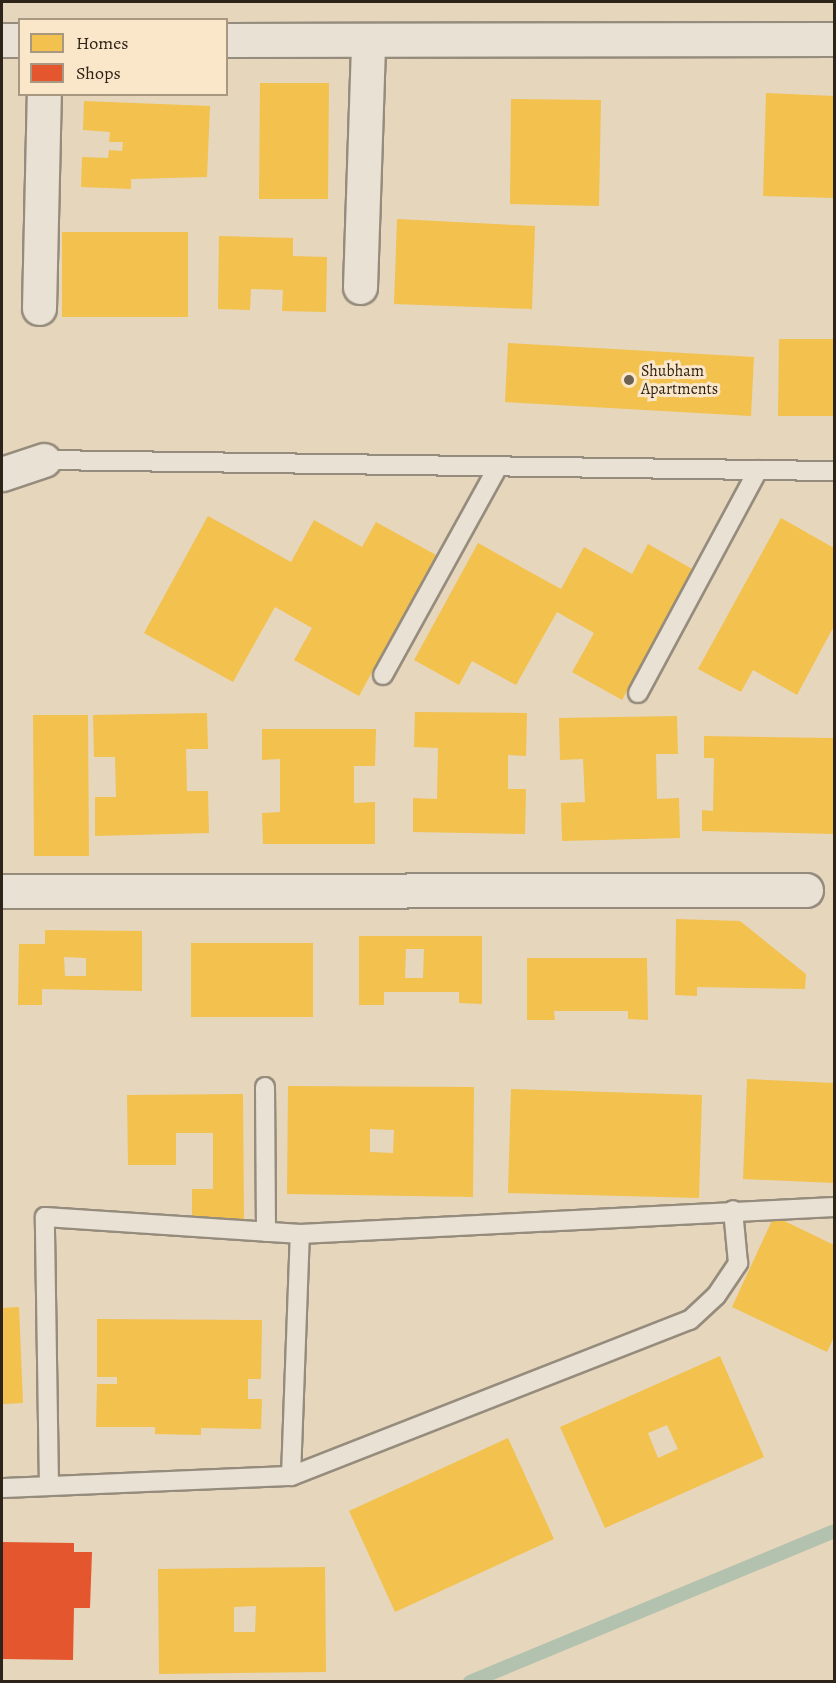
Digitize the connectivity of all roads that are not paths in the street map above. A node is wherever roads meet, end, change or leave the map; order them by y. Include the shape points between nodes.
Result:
1 (834, 39) edge
2 (2, 40) edge
3 (18, 40) edge
4 (228, 40) edge
5 (368, 40) junction
6 (44, 96) edge
7 (360, 287) dead end
8 (39, 308) dead end
9 (44, 460) joint
10 (498, 467) junction
11 (758, 470) junction
12 (834, 471) edge
13 (2, 474) edge
14 (383, 675) dead end
15 (638, 693) dead end
16 (806, 890) dead end
17 (2, 891) edge
18 (265, 1087) dead end
19 (834, 1207) edge
20 (733, 1210) junction
21 (266, 1232) junction
22 (300, 1234) junction
23 (291, 1476) junction
24 (49, 1486) junction
25 (2, 1488) edge

1 - 5 street
2 - 3 street
4 - 5 street
5 - 7 street
6 - 8 street
9 - 10 lane
9 - 13 street
10 - 11 lane
10 - 14 lane
11 - 12 lane
11 - 15 lane
16 - 17 street
18 - 21 lane
19 - 20 lane
20 - 22 lane
20 - 23 lane via 738,1263 716,1296 690,1320
21 - 22 lane
21 - 24 lane via 45,1217
22 - 23 lane
23 - 24 lane
24 - 25 lane

